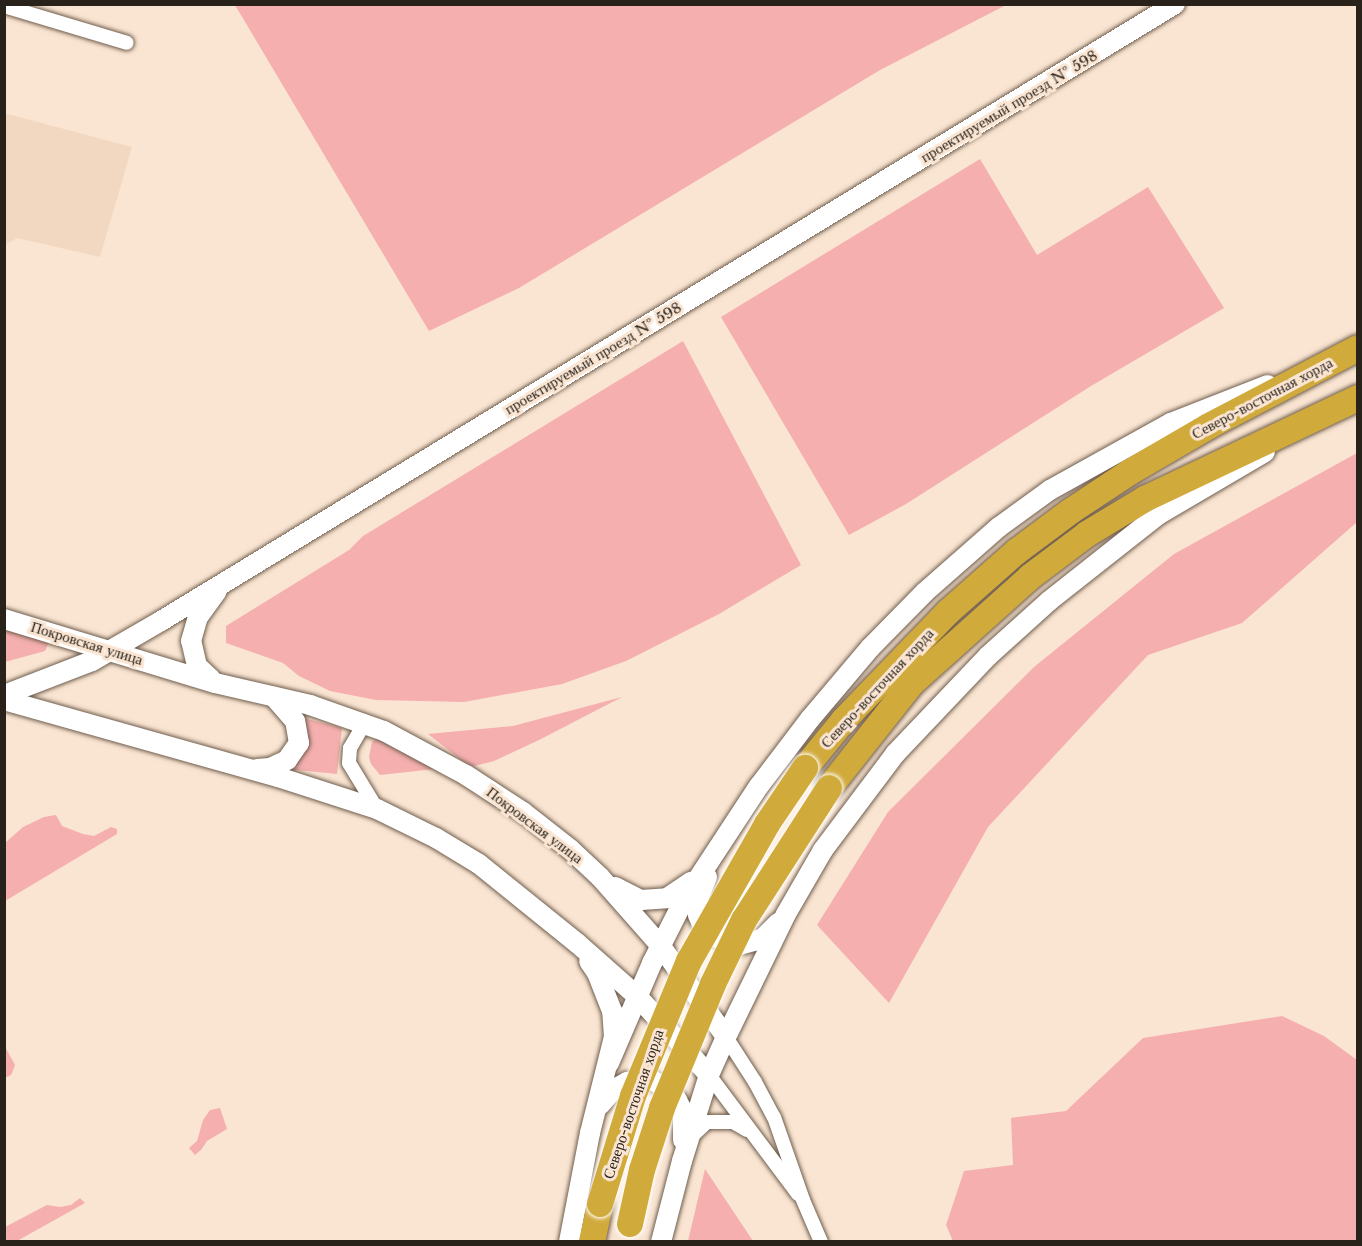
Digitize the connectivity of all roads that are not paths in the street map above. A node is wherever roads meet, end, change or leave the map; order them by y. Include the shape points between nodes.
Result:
1 (1175, 4) edge
2 (4, 6) edge
3 (127, 43) dead end
4 (1358, 348) edge
5 (1313, 370) junction
6 (1358, 398) edge
7 (1321, 416) junction
8 (227, 579) junction
9 (4, 619) edge
10 (110, 652) junction
11 (215, 683) junction
12 (4, 695) edge
13 (273, 697) junction
14 (4, 700) edge
15 (364, 724) junction
16 (245, 769) junction
17 (378, 809) junction
18 (717, 850) junction
19 (600, 877) junction
20 (786, 914) junction
21 (577, 943) junction
22 (660, 945) junction
23 (637, 996) junction
24 (726, 1037) junction
25 (609, 1063) junction
26 (709, 1076) junction
27 (590, 1133) junction
28 (755, 1135) junction
29 (682, 1161) junction
30 (802, 1200) junction
31 (629, 1233) edge
32 (569, 1242) edge
33 (592, 1242) edge
34 (661, 1242) edge
35 (821, 1242) edge

1 - 8 main road, проектируемый проезд № 598
2 - 3 street
4 - 5 highway, Северо-восточная хорда
5 - 18 main road via 1171,423 1050,490 999,527 925,592 870,648 759,786
5 - 33 highway, Северо-восточная хорда, bridge via 1130,472 1016,552 948,612 844,720 767,824 689,961 633,1096
6 - 7 highway, Северо-восточная хорда
7 - 20 main road via 1248,464 1158,515 1048,601 988,656 895,754 823,850
7 - 31 highway, Северо-восточная хорда, bridge via 1145,499 1087,534 1030,577 912,683 828,788 744,920 662,1108 642,1170
8 - 10 main road, проектируемый проезд № 598
8 - 11 main road via 198,617 190,641 197,666
9 - 10 main road, Покровская улица via 69,636
10 - 11 main road, Покровская улица
10 - 12 main road, проектируемый проезд № 598
11 - 13 main road, Покровская улица
13 - 15 main road, Покровская улица
13 - 16 main road via 298,729 297,749 279,765
14 - 16 main road
15 - 17 street via 350,748 349,763
15 - 19 main road, Покровская улица via 466,775 523,812
16 - 17 main road
17 - 21 main road via 478,864
18 - 19 main road via 687,886 667,898 641,900
18 - 20 main road via 699,897 698,915 711,935 735,946 752,943 762,939
18 - 22 main road
19 - 22 main road, Покровская улица
20 - 24 main road
21 - 23 main road
21 - 25 main road via 597,972 612,1011 614,1037
22 - 23 main road
22 - 24 main road, Покровская улица
23 - 25 main road
23 - 26 main road
24 - 26 main road
24 - 30 street via 774,1117
25 - 27 main road
26 - 28 street
26 - 29 main road
27 - 29 main road via 601,1103 614,1089 627,1082 652,1080 670,1091 683,1112
27 - 32 main road
28 - 29 street via 733,1122 707,1122 692,1136
28 - 30 street
29 - 34 main road
30 - 35 street

